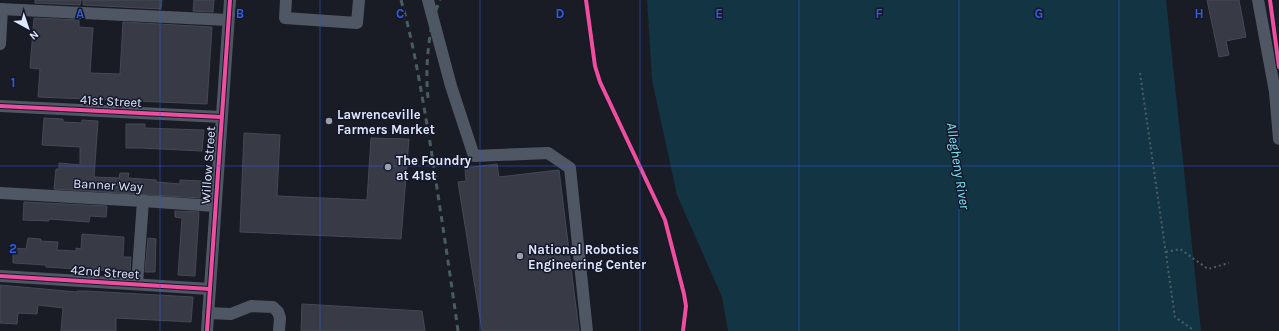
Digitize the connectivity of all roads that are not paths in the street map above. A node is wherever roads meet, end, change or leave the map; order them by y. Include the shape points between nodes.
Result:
1 (230, 0) edge
2 (286, 0) edge
3 (359, 0) edge
4 (428, 0) edge
5 (1258, 0) edge
6 (1, 9) edge
7 (228, 20) junction
8 (0, 44) edge
9 (0, 106) edge
10 (221, 117) junction
11 (1279, 139) edge
12 (0, 193) edge
13 (143, 201) junction
14 (214, 206) junction
15 (0, 276) edge
16 (137, 284) junction
17 (210, 289) junction
18 (208, 312) junction
19 (206, 331) edge
20 (280, 331) edge
21 (587, 331) edge

1 - 7 street, Willow Street
2 - 3 street via 286,18 357,23
4 - 21 street via 451,86 474,156 548,153 570,168
5 - 11 street via 1275,92
6 - 7 street
6 - 8 street
7 - 10 street, Willow Street
9 - 10 street, 41st Street
10 - 14 street, Willow Street
12 - 13 street, Banner Way
13 - 14 street, Banner Way
13 - 16 street
14 - 17 street, Willow Street
15 - 16 street, 42nd Street
16 - 17 street, 42nd Street
17 - 18 street, Willow Street
18 - 19 street, Willow Street
18 - 20 street via 231,314 251,306 273,307 280,318

